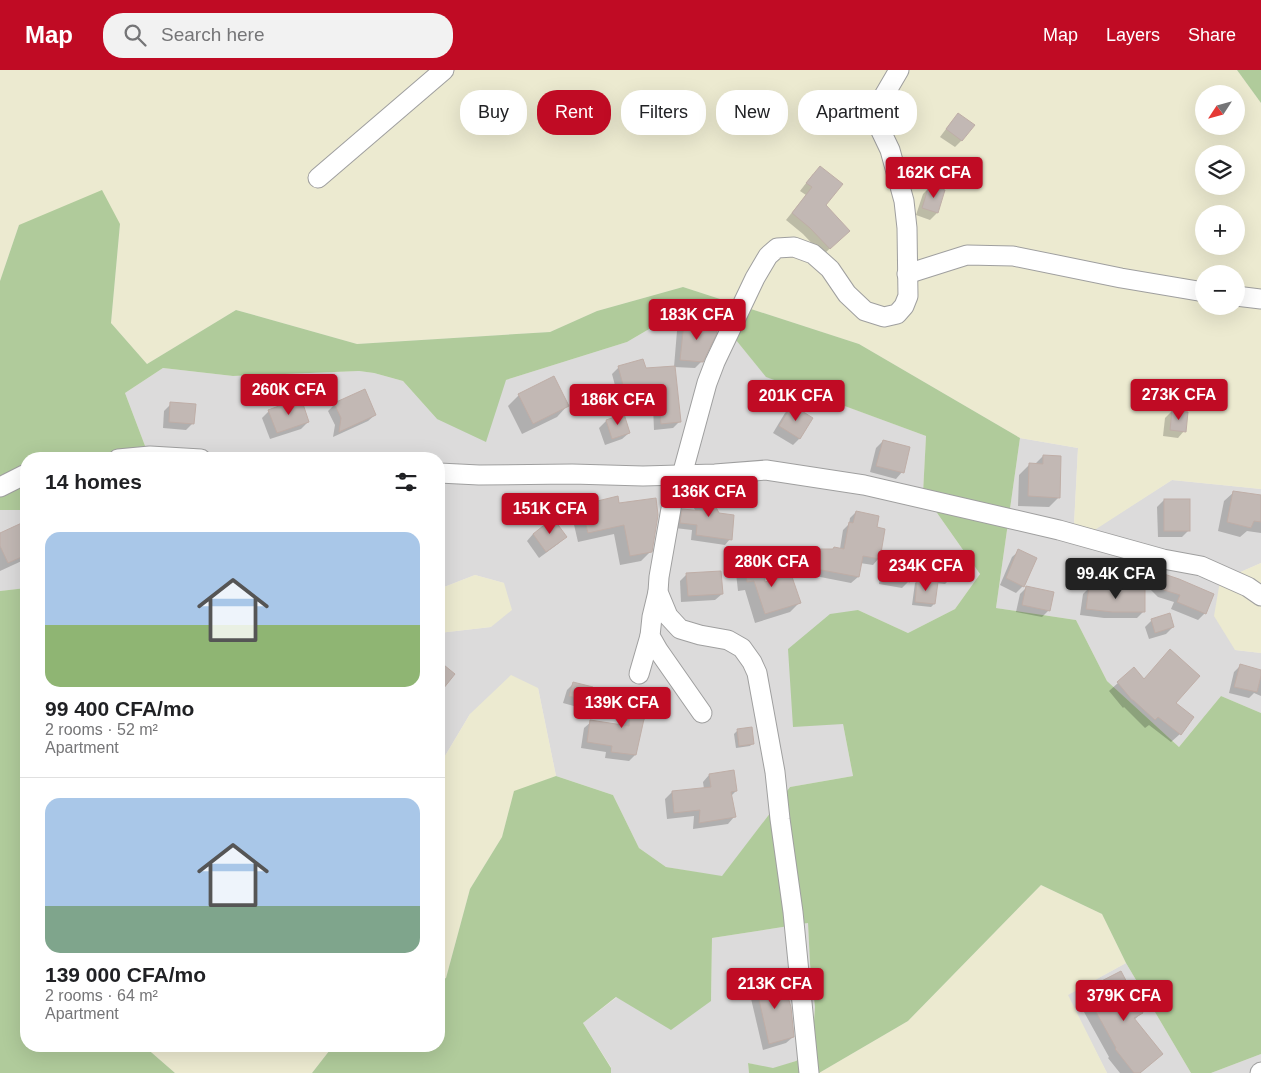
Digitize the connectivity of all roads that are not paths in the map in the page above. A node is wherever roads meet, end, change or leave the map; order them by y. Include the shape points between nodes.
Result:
1 (444, 70) edge
2 (898, 70) edge
3 (318, 178) dead end
4 (907, 274) junction
5 (1195, 290) edge
6 (1245, 297) edge
7 (1261, 299) edge
8 (445, 473) edge
9 (682, 475) junction
10 (20, 477) edge
11 (0, 487) edge
12 (658, 592) junction
13 (1261, 596) edge
14 (650, 636) junction
15 (639, 674) dead end
16 (702, 713) dead end
17 (809, 1073) edge

1 - 3 street
2 - 4 street via 882,99 879,127 890,150 904,201
4 - 5 street via 967,255 1013,256
4 - 9 street via 908,296 904,306 897,314 884,317 865,310 847,294 814,254 794,247 777,248 768,256 715,362
6 - 7 street
8 - 9 street
9 - 12 street via 672,503
9 - 13 street via 766,470 864,484 1201,566
10 - 11 street
12 - 14 street
12 - 17 street via 668,616 680,629 728,640 742,648 757,674 775,772
14 - 15 street
14 - 16 street

